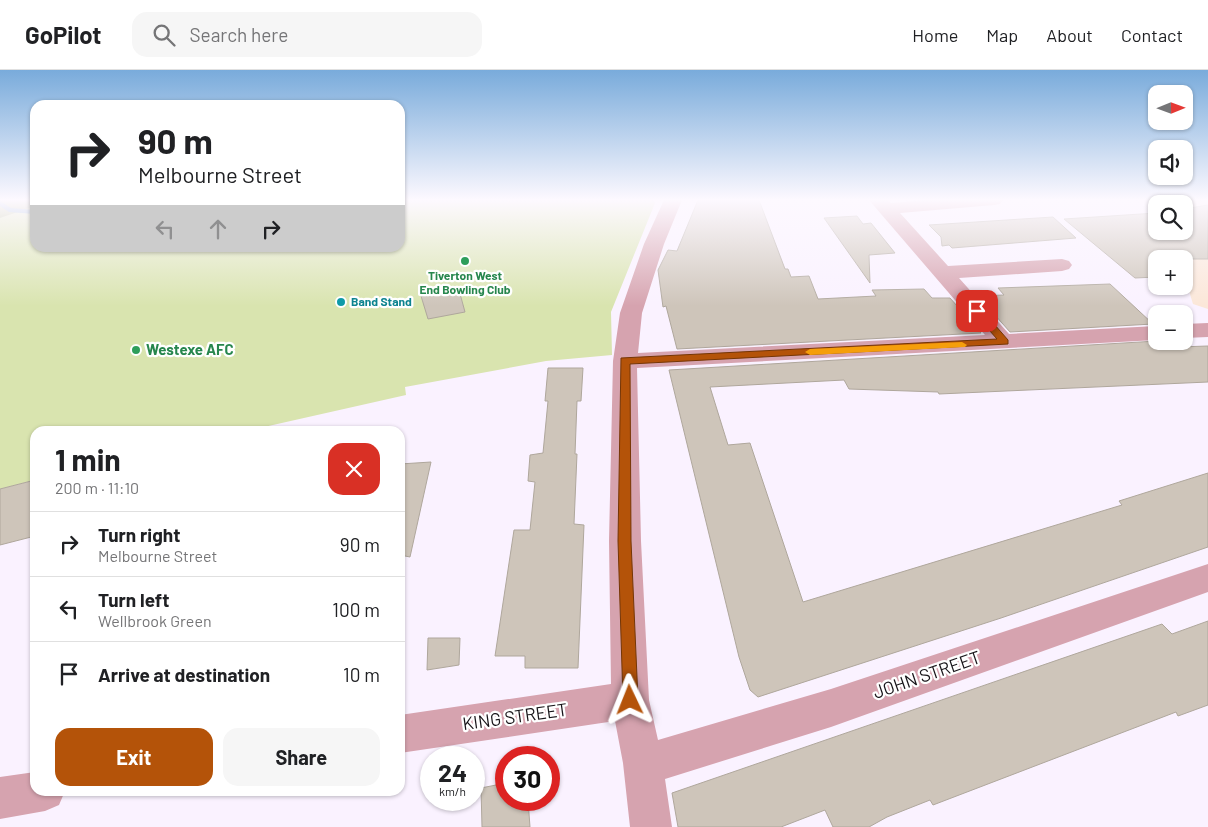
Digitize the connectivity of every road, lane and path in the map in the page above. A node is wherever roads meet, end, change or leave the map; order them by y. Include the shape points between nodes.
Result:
1 (658, 235) edge
2 (908, 235) edge
3 (1062, 265) dead end
4 (942, 273) junction
5 (1208, 330) edge
6 (1193, 331) edge
7 (1148, 333) edge
8 (1004, 342) junction
9 (625, 361) junction
10 (1208, 578) edge
11 (630, 700) junction
12 (405, 733) edge
13 (642, 763) junction
14 (30, 793) edge
15 (0, 798) edge
16 (651, 827) edge

1 - 9 street via 631,313
2 - 4 street
3 - 4 street
4 - 8 street
5 - 6 street
7 - 8 street
8 - 9 street
9 - 11 street via 625,550
10 - 13 street, JOHN STREET via 831,708 669,758
11 - 12 street, KING STREET
11 - 13 street
13 - 16 street
14 - 15 street

